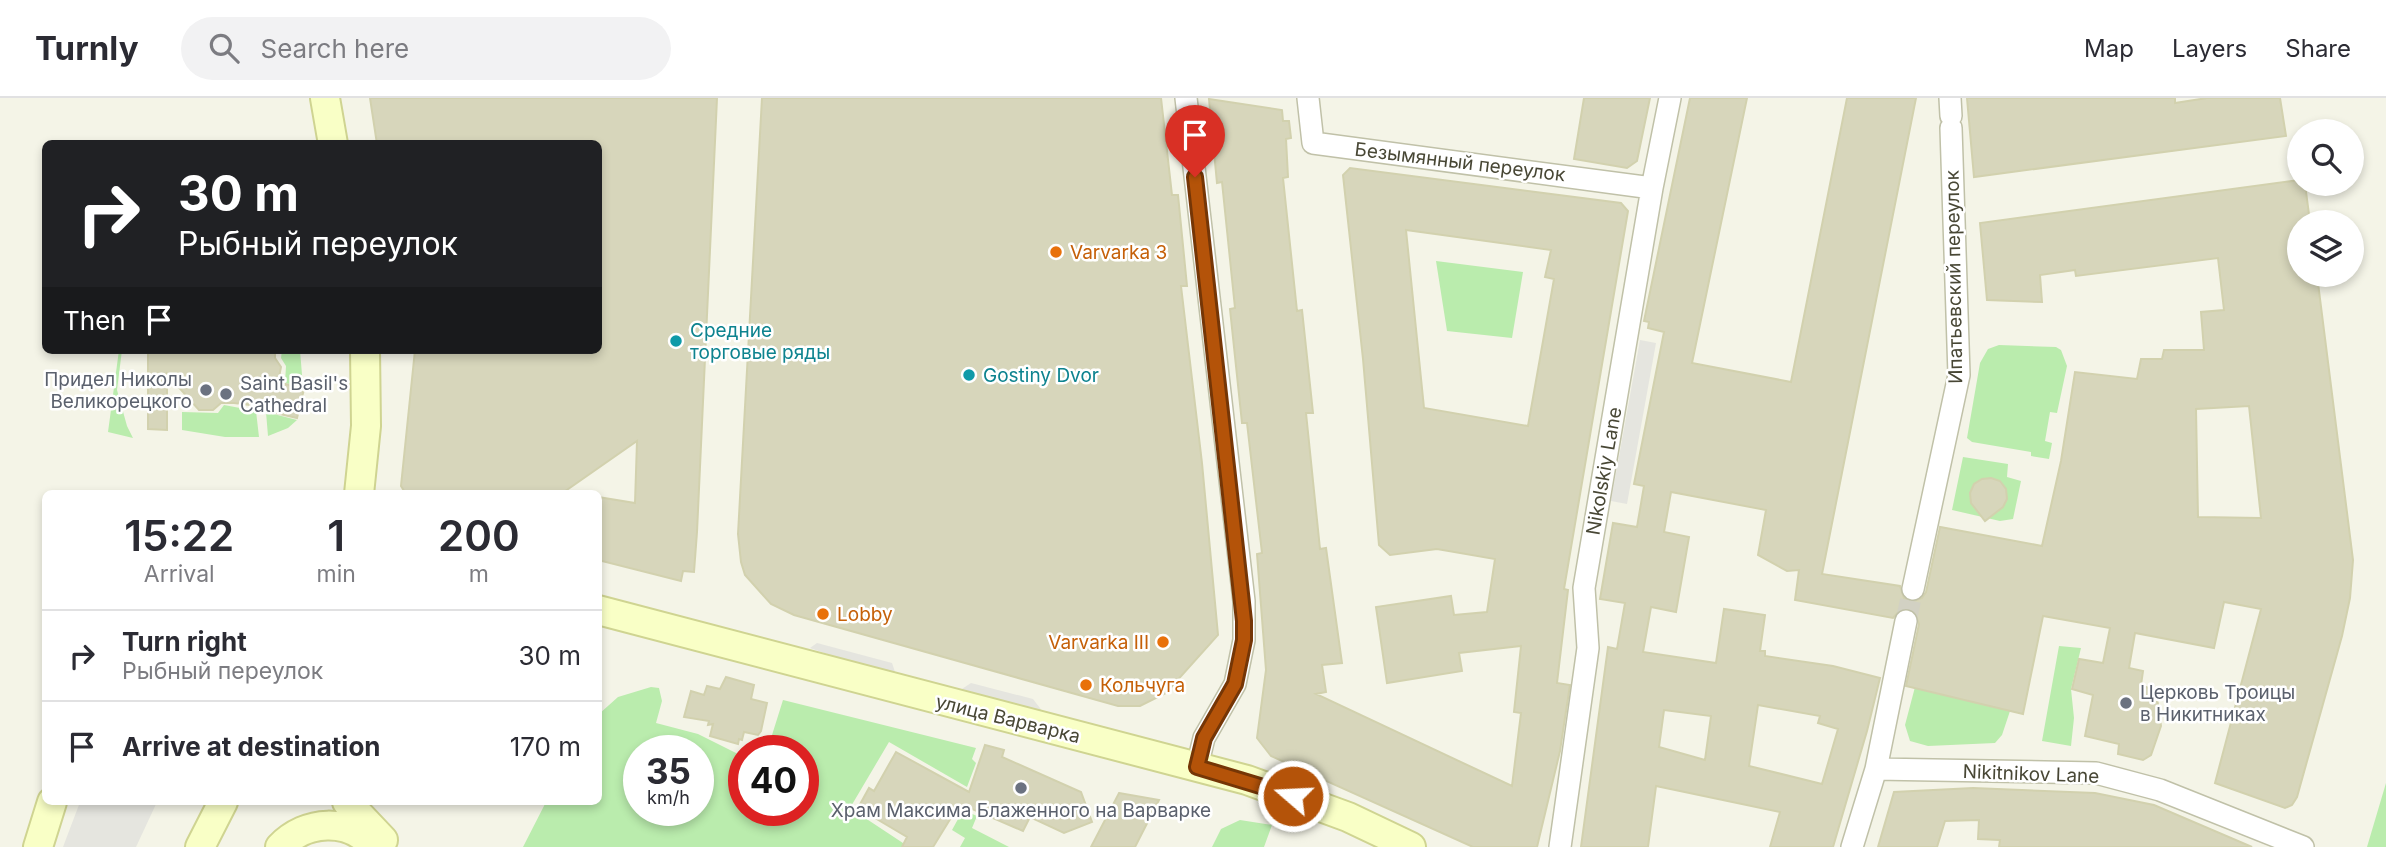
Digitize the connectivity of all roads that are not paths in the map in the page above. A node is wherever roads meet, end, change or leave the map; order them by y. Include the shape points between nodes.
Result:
1 (325, 98) edge
2 (1186, 98) edge
3 (1308, 98) edge
4 (1670, 98) edge
5 (1951, 114) edge
6 (332, 140) edge
7 (1652, 188) junction
8 (365, 354) edge
9 (359, 490) edge
10 (1913, 589) tunnel mouth
11 (602, 611) edge
12 (1906, 621) tunnel mouth
13 (1197, 767) junction
14 (1875, 769) junction
15 (51, 805) edge
16 (208, 805) edge
17 (221, 805) edge
18 (350, 805) edge
19 (2301, 846) edge
20 (38, 847) edge
21 (200, 847) edge
22 (280, 847) edge
23 (374, 847) edge
24 (390, 847) edge
25 (1411, 847) edge
26 (1560, 847) edge
27 (1852, 847) edge

1 - 6 street
2 - 13 street via 1244,601 1244,640 1235,684 1204,738
3 - 7 street, Безымянный переулок via 1313,143
4 - 7 street, Nikolskiy Lane
5 - 10 street, Ипатьевский переулок via 1959,375
7 - 26 street, Nikolskiy Lane via 1584,588 1588,648
8 - 9 street via 366,426
11 - 13 street, улица Варварка
12 - 14 street
13 - 25 street, улица Варварка via 1293,796
14 - 19 street, Nikitnikov Lane via 2096,773 2160,790
14 - 27 street
15 - 20 street
16 - 21 street
17 - 21 street
18 - 24 street
22 - 23 street via 300,831 327,825 356,832

